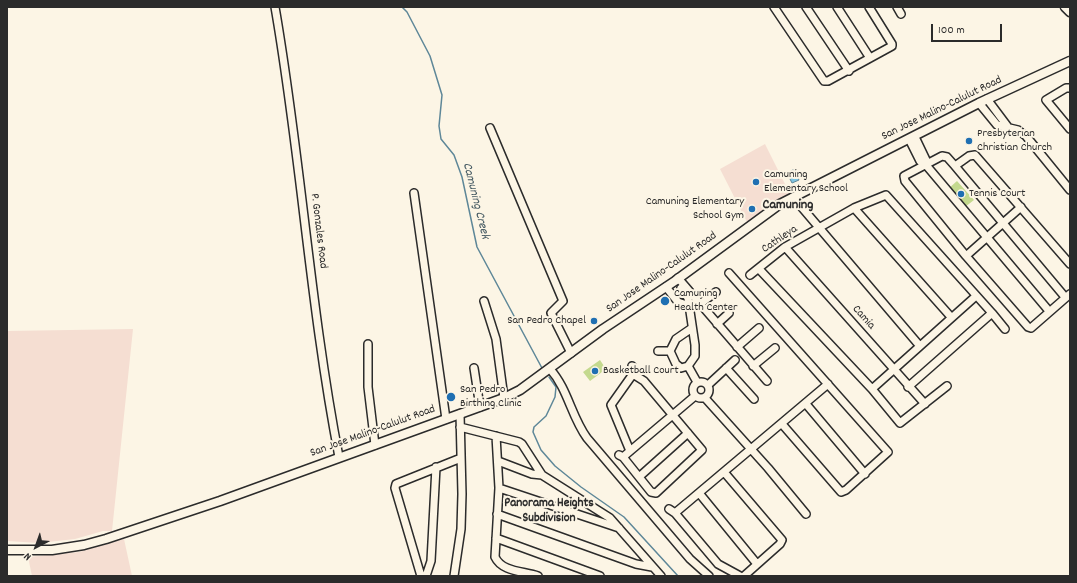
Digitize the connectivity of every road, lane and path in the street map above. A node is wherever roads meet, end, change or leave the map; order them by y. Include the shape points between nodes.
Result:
1 (275, 7) edge
2 (774, 7) edge
3 (806, 7) edge
4 (837, 7) edge
5 (869, 7) edge
6 (1065, 7) edge
7 (1070, 12) edge
8 (870, 58) junction
9 (1070, 61) edge
10 (849, 71) junction
11 (1070, 88) edge
12 (987, 99) junction
13 (979, 103) junction
14 (995, 110) junction
15 (988, 115) junction
16 (1008, 127) junction
17 (490, 128) dead end
18 (1070, 128) edge
19 (912, 138) junction
20 (926, 165) junction
21 (955, 166) junction
22 (1070, 190) edge
23 (414, 193) dead end
24 (793, 197) junction
25 (1021, 207) junction
26 (854, 208) junction
27 (1003, 222) junction
28 (818, 229) junction
29 (986, 238) junction
30 (785, 247) junction
31 (966, 256) junction
32 (1070, 264) edge
33 (759, 268) junction
34 (729, 273) dead end
35 (750, 275) dead end
36 (677, 279) junction
37 (666, 287) junction
38 (716, 292) dead end
39 (1068, 295) edge
40 (976, 296) junction
41 (484, 301) dead end
42 (700, 304) junction
43 (689, 306) junction
44 (1049, 311) junction
45 (729, 313) dead end
46 (992, 313) junction
47 (951, 317) junction
48 (717, 324) junction
49 (692, 328) junction
50 (759, 328) dead end
51 (1005, 329) dead end
52 (368, 344) dead end
53 (919, 346) junction
54 (737, 347) junction
55 (775, 348) dead end
56 (658, 351) dead end
57 (670, 351) junction
58 (571, 353) junction
59 (735, 360) dead end
60 (632, 366) dead end
61 (688, 366) junction
62 (753, 366) junction
63 (474, 368) dead end
64 (726, 368) junction
65 (550, 369) junction
66 (894, 370) junction
67 (633, 374) junction
68 (766, 381) dead end
69 (697, 382) junction
70 (828, 384) junction
71 (708, 385) junction
72 (908, 386) junction
73 (947, 386) dead end
74 (872, 390) junction
75 (695, 396) junction
76 (504, 398) junction
77 (705, 398) junction
78 (754, 399) dead end
79 (806, 404) junction
80 (925, 404) junction
81 (480, 407) junction
82 (460, 414) junction
83 (672, 415) junction
84 (446, 419) junction
85 (782, 424) junction
86 (460, 427) junction
87 (688, 433) junction
88 (496, 436) junction
89 (375, 445) junction
90 (751, 449) junction
91 (630, 451) junction
92 (339, 457) junction
93 (461, 458) junction
94 (498, 461) junction
95 (436, 467) junction
96 (724, 472) junction
97 (864, 474) junction
98 (542, 475) junction
99 (639, 477) junction
100 (499, 488) junction
101 (699, 492) junction
102 (497, 514) junction
103 (806, 514) dead end
104 (619, 528) junction
105 (496, 538) junction
106 (7, 550) edge
107 (757, 564) junction
108 (652, 567) junction
109 (421, 576) edge
110 (426, 576) edge
111 (454, 576) edge
112 (538, 576) edge
113 (600, 576) edge
114 (661, 576) edge
115 (708, 576) edge
116 (740, 576) edge
117 (744, 576) edge

1 - 92 street, P. Gonzales Road via 328,400
2 - 10 street via 824,81
3 - 10 street
4 - 8 street
5 - 8 street via 893,45
6 - 7 main road
8 - 10 street
9 - 12 main road, San Jose Malino-Calulut Road
11 - 18 street via 1046,100
12 - 13 main road, San Jose Malino-Calulut Road
12 - 14 street
13 - 15 street
13 - 19 main road, San Jose Malino-Calulut Road
14 - 15 street
14 - 16 street
15 - 16 street via 997,125
16 - 22 street via 1026,136
17 - 58 street via 563,301 551,313
19 - 20 street via 920,161
19 - 24 main road, San Jose Malino-Calulut Road
20 - 21 street via 945,156
20 - 29 street
20 - 31 street via 904,176 904,179
21 - 25 street via 969,156 975,155
21 - 27 street
23 - 84 street
24 - 28 street
24 - 36 main road, San Jose Malino-Calulut Road via 763,215
25 - 27 street
25 - 32 street
26 - 28 street, Cathleya
26 - 40 street, Cathleya via 885,195 889,196
26 - 47 street
27 - 29 street
27 - 39 street
28 - 30 street, Cathleya
28 - 53 street
29 - 31 street
29 - 44 street
30 - 33 street, Cathleya
30 - 66 street, Camia
31 - 44 street via 1028,327 1031,328
33 - 35 street, Cathleya
33 - 74 street
34 - 70 street
36 - 37 main road, San Jose Malino-Calulut Road
36 - 42 street
36 - 43 street via 688,298
37 - 43 street via 678,302
37 - 58 main road, San Jose Malino-Calulut Road
38 - 42 street
39 - 44 street
40 - 46 street
40 - 47 street
41 - 76 street via 496,338
42 - 48 street
43 - 49 street
45 - 48 street
46 - 51 street
46 - 72 street
47 - 53 street
48 - 54 street
49 - 57 street via 676,339
49 - 61 street via 695,356
50 - 54 street
52 - 89 street via 368,387
53 - 66 street
54 - 62 street
55 - 62 street
56 - 57 street
57 - 61 street via 676,364 681,368
58 - 65 main road, San Jose Malino-Calulut Road
59 - 64 street
60 - 67 street
61 - 69 street
62 - 68 street
63 - 81 street
64 - 71 street
64 - 78 street
65 - 76 main road, San Jose Malino-Calulut Road
65 - 115 street via 561,383 580,429 690,559
66 - 72 street, Camia
66 - 74 street
67 - 83 street via 644,381
67 - 91 street via 611,405
69 - 71 street
69 - 75 street via 693,389
70 - 79 street
70 - 97 street via 888,452
71 - 77 street via 709,393
72 - 80 street, Camia
73 - 80 street
74 - 80 street via 900,423
75 - 77 street
75 - 83 street
76 - 81 main road, San Jose Malino-Calulut Road
77 - 90 street
79 - 85 street
79 - 97 street
81 - 82 main road, San Jose Malino-Calulut Road
82 - 84 main road, San Jose Malino-Calulut Road
82 - 86 street
83 - 87 street
83 - 91 street
84 - 89 main road, San Jose Malino-Calulut Road
85 - 90 street
85 - 97 street via 838,490 843,492
86 - 88 street
86 - 93 street
87 - 99 street
87 - 99 street via 702,448 702,452 656,493 651,492
88 - 94 street
88 - 98 street via 522,444
89 - 92 main road, San Jose Malino-Calulut Road
90 - 96 street
90 - 103 street
91 - 99 street via 621,456
92 - 106 main road, San Jose Malino-Calulut Road via 150,525 91,543 52,550
93 - 95 street
93 - 111 street via 461,528
94 - 98 street via 532,474
94 - 100 street
95 - 109 street via 396,484 395,487
95 - 110 street via 431,561
96 - 101 street
96 - 107 street via 782,540
98 - 104 street via 596,507
100 - 102 street
100 - 104 street
101 - 107 street
101 - 116 street via 672,511 718,564
102 - 105 street
102 - 108 street via 636,564
104 - 108 street
105 - 112 street via 495,557 498,564 504,568
105 - 113 street
107 - 117 street
108 - 114 street

